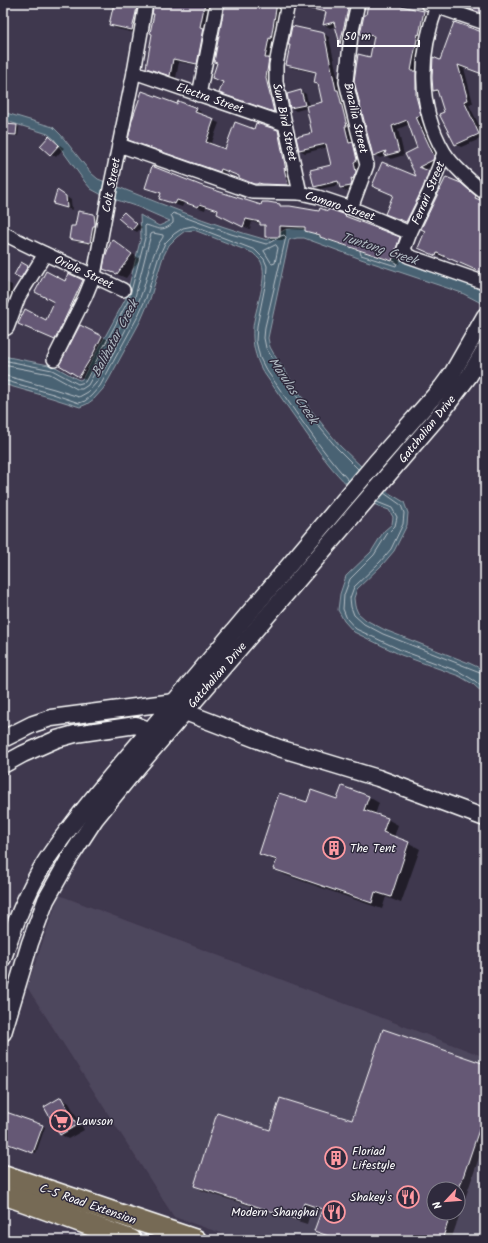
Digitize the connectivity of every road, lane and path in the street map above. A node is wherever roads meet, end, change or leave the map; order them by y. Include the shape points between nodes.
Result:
1 (146, 3) edge
2 (217, 3) edge
3 (288, 3) edge
4 (358, 3) edge
5 (433, 4) edge
6 (485, 22) edge
7 (134, 72) junction
8 (199, 94) junction
9 (285, 124) junction
10 (119, 145) junction
11 (444, 153) junction
12 (300, 193) junction
13 (485, 193) edge
14 (351, 208) junction
15 (3, 233) edge
16 (410, 233) junction
17 (46, 254) junction
18 (94, 275) junction
19 (485, 283) edge
20 (123, 290) dead end
21 (485, 316) edge
22 (7, 328) dead end
23 (480, 338) edge
24 (485, 349) edge
25 (54, 359) dead end
26 (180, 707) junction
27 (148, 730) junction
28 (3, 739) edge
29 (3, 766) edge
30 (485, 818) edge
31 (4, 956) edge
32 (25, 960) junction
33 (3, 1033) edge
34 (3, 1175) edge
35 (3, 1194) edge
36 (132, 1240) edge
37 (196, 1240) edge

1 - 7 street, Colt Street
2 - 8 street
3 - 9 street, Sun Bird Street via 276,65 276,82
4 - 14 street, Brazilia Street via 351,35 346,82 368,165
5 - 6 street
5 - 11 street via 423,71 428,116
7 - 8 street, Electra Street
7 - 10 street, Colt Street
8 - 9 street, Electra Street
9 - 12 street, Sun Bird Street
10 - 12 street, Camaro Street via 253,192
10 - 18 street, Colt Street
11 - 13 street
11 - 16 street, Ferrari Street
12 - 14 street, Camaro Street
14 - 16 street, Camaro Street
15 - 17 street, Oriole Street
16 - 19 street via 404,249 408,256
17 - 18 street, Oriole Street
17 - 22 street, Oriole Street via 19,296
18 - 20 street, Oriole Street
18 - 25 street, Colt Street
21 - 23 street, Gatchalian Drive
23 - 26 street, Gatchalian Drive via 442,387 353,489
24 - 26 street, Gatchalian Drive via 469,376 441,413 390,474
26 - 27 street, Gatchalian Drive
26 - 28 street via 51,718
26 - 30 street via 279,748 378,778
26 - 32 street, Gatchalian Drive via 95,819 69,859 46,900
27 - 29 street via 136,725 71,735 23,754
27 - 31 street, Gatchalian Drive via 54,849 29,891
31 - 32 street
32 - 33 street, Gatchalian Drive
34 - 37 main road, C-5 Road Extension
35 - 36 main road, C-5 Road Extension

